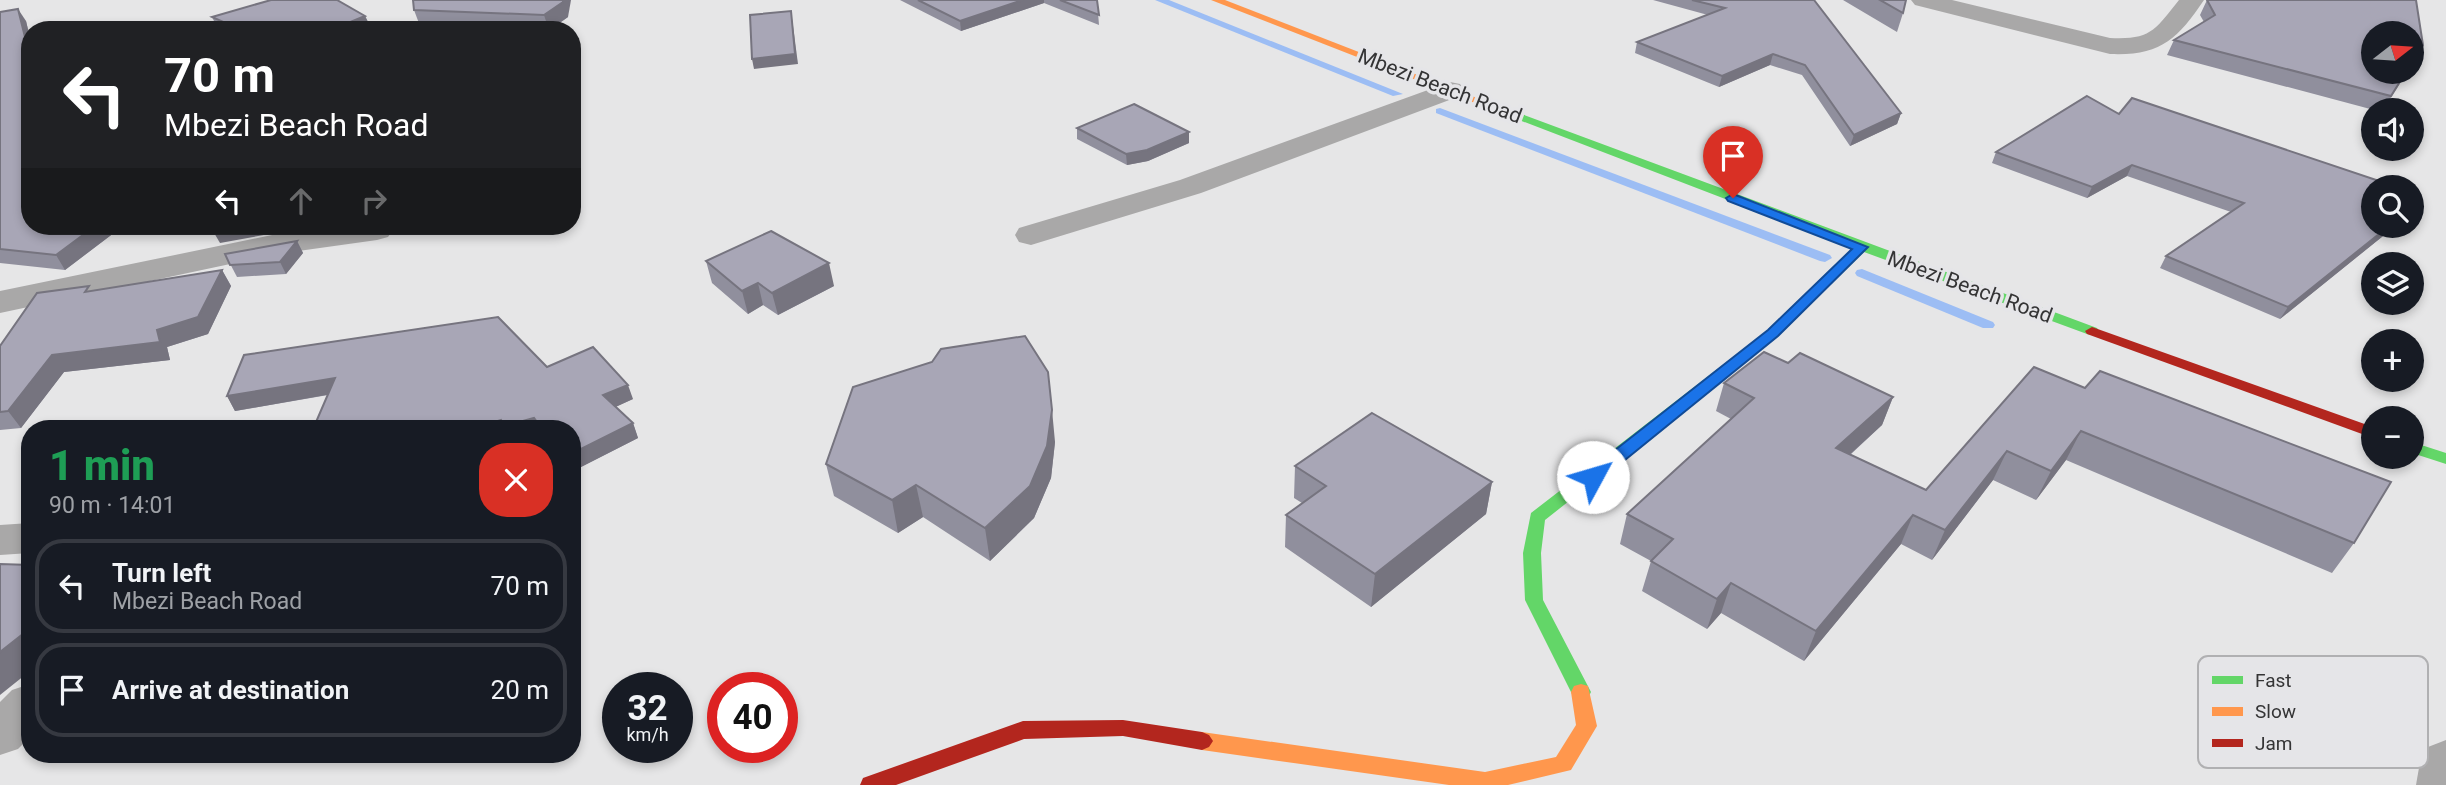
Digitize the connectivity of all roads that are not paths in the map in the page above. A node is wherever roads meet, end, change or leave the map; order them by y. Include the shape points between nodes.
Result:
1 (1216, 0) edge
2 (1923, 0) edge
3 (2192, 0) edge
4 (1450, 90) junction
5 (342, 235) edge
6 (1031, 235) dead end
7 (1862, 247) junction
8 (0, 302) edge
9 (2361, 429) edge
10 (2424, 452) edge
11 (2446, 460) edge
12 (21, 539) edge
13 (0, 540) edge
14 (21, 713) edge
15 (0, 734) edge
16 (2446, 762) edge
17 (871, 785) edge
18 (2443, 785) edge

1 - 4 main road, Mbezi Beach Road
2 - 3 street via 2134,48 2161,38
4 - 6 street via 1245,169 1112,214
4 - 7 main road, Mbezi Beach Road
5 - 8 street
7 - 9 main road, Mbezi Beach Road
7 - 17 main road via 1773,333 1537,517 1532,553 1534,600 1581,691 1587,726 1563,764 1485,781 1123,728 1023,730
10 - 11 main road
12 - 13 street
14 - 15 street
16 - 18 street

